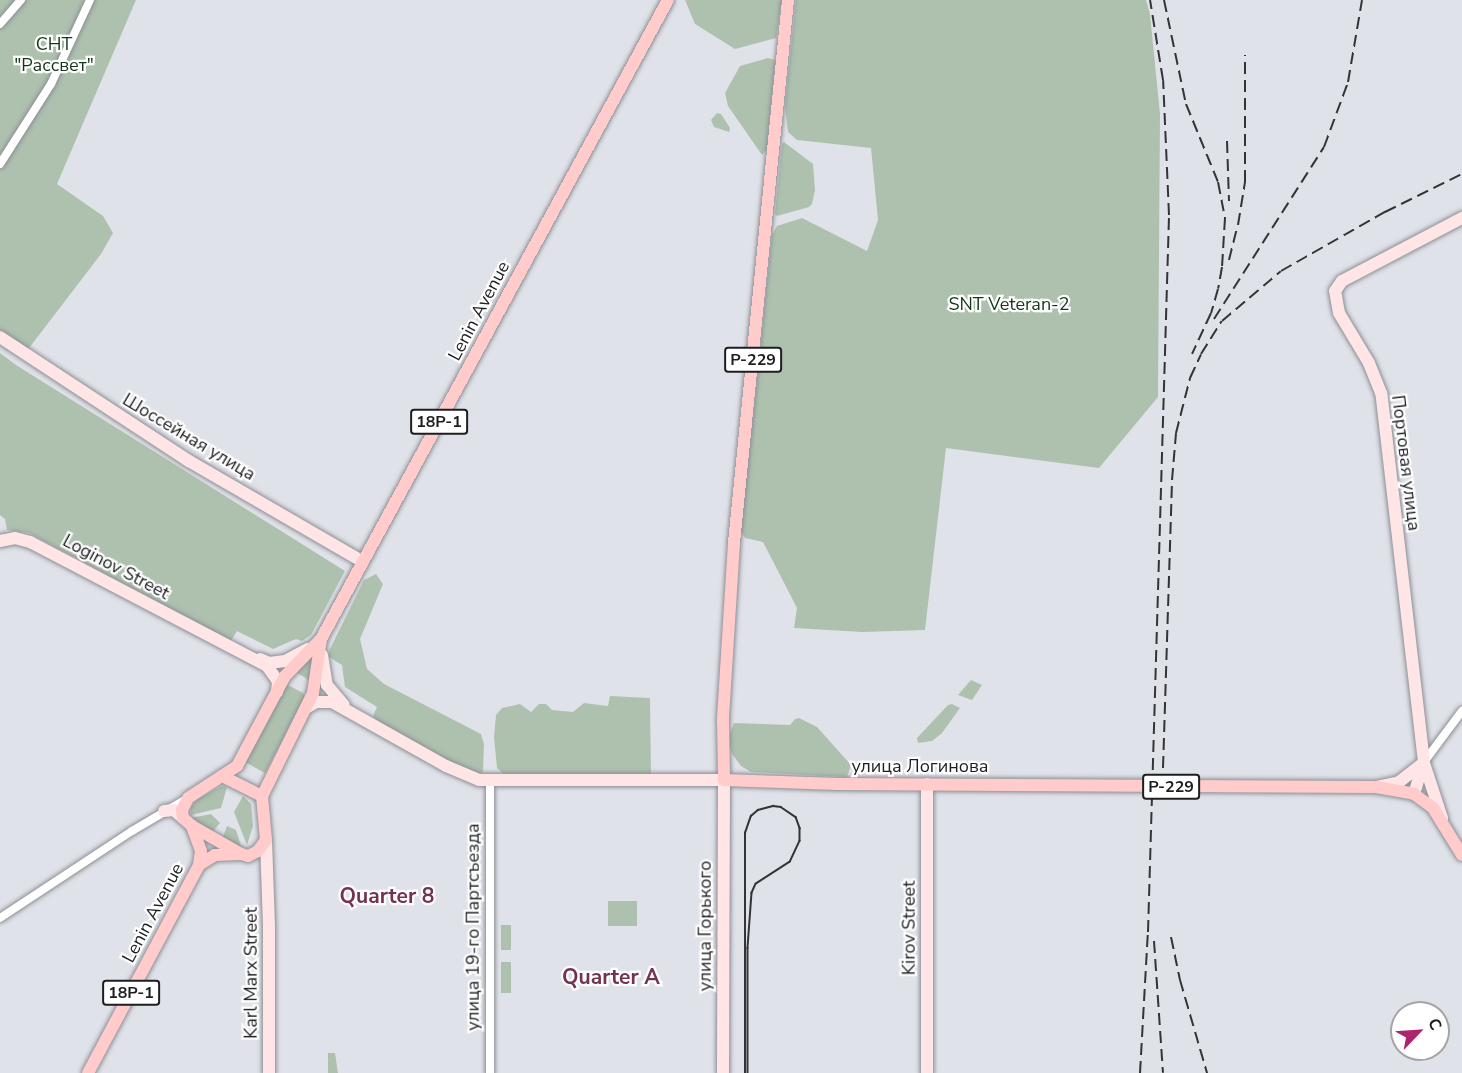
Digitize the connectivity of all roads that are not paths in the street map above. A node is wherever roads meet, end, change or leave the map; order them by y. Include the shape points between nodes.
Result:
1 (21, 0) edge
2 (90, 0) edge
3 (668, 0) edge
4 (788, 0) edge
5 (0, 24) edge
6 (0, 164) edge
7 (1462, 218) edge
8 (0, 337) edge
9 (0, 541) edge
10 (363, 562) junction
11 (321, 639) junction
12 (239, 652) junction
13 (277, 692) junction
14 (306, 708) junction
15 (1462, 711) edge
16 (362, 718) junction
17 (1424, 762) junction
18 (222, 776) junction
19 (490, 780) junction
20 (724, 780) junction
21 (927, 784) junction
22 (1376, 787) junction
23 (1414, 794) junction
24 (262, 796) junction
25 (188, 798) junction
26 (164, 811) junction
27 (187, 822) junction
28 (1444, 822) junction
29 (266, 840) junction
30 (241, 854) junction
31 (1462, 855) edge
32 (199, 865) junction
33 (267, 874) junction
34 (0, 918) edge
35 (88, 1073) edge
36 (269, 1073) edge
37 (490, 1073) edge
38 (723, 1073) edge
39 (927, 1073) edge

1 - 5 street
2 - 6 street via 51,84
3 - 10 main road, Lenin Avenue / 18Р-1
4 - 20 main road, Р-229 via 734,543 723,720
7 - 17 street, Портовая улица via 1342,281 1334,299 1381,393
8 - 10 street, Шоссейная улица via 189,460
9 - 12 street, Loginov Street via 15,538 30,542
10 - 11 main road, Lenin Avenue / 18Р-1
11 - 12 street via 285,661 269,663
11 - 13 main road, Lenin Avenue / 18Р-1 via 285,676
11 - 14 main road, Lenin Avenue / 18Р-1 via 313,693
11 - 16 street via 322,669 330,689
12 - 13 street via 267,666 278,681
13 - 18 main road, Lenin Avenue / 18Р-1 via 237,766
14 - 16 street via 316,702 332,702
14 - 24 main road, Lenin Avenue / 18Р-1
15 - 17 street
16 - 19 street, улица Логинова via 446,766 479,780
17 - 22 street via 1399,782
17 - 23 street, Портовая улица
17 - 28 street
18 - 24 main road
18 - 25 main road
19 - 20 street, улица Логинова
19 - 37 street, улица 19-го Партсъезда
20 - 21 main road, улица Логинова / Р-229
20 - 38 street, улица Горького
21 - 22 main road, улица Логинова / Р-229
21 - 39 street, Kirov Street
22 - 23 main road, улица Логинова / Р-229
23 - 28 main road, улица Логинова / Р-229
24 - 29 main road
25 - 26 street
25 - 27 main road via 182,810
26 - 27 street via 174,810
26 - 34 street
27 - 30 main road
27 - 32 main road, Lenin Avenue via 201,851
28 - 31 main road, улица Логинова / Р-229
29 - 30 main road via 258,851
29 - 33 street, Karl Marx Street
30 - 32 main road, Lenin Avenue via 215,855
30 - 33 street via 260,864
32 - 35 main road, Lenin Avenue / 18Р-1
33 - 36 street, Karl Marx Street

